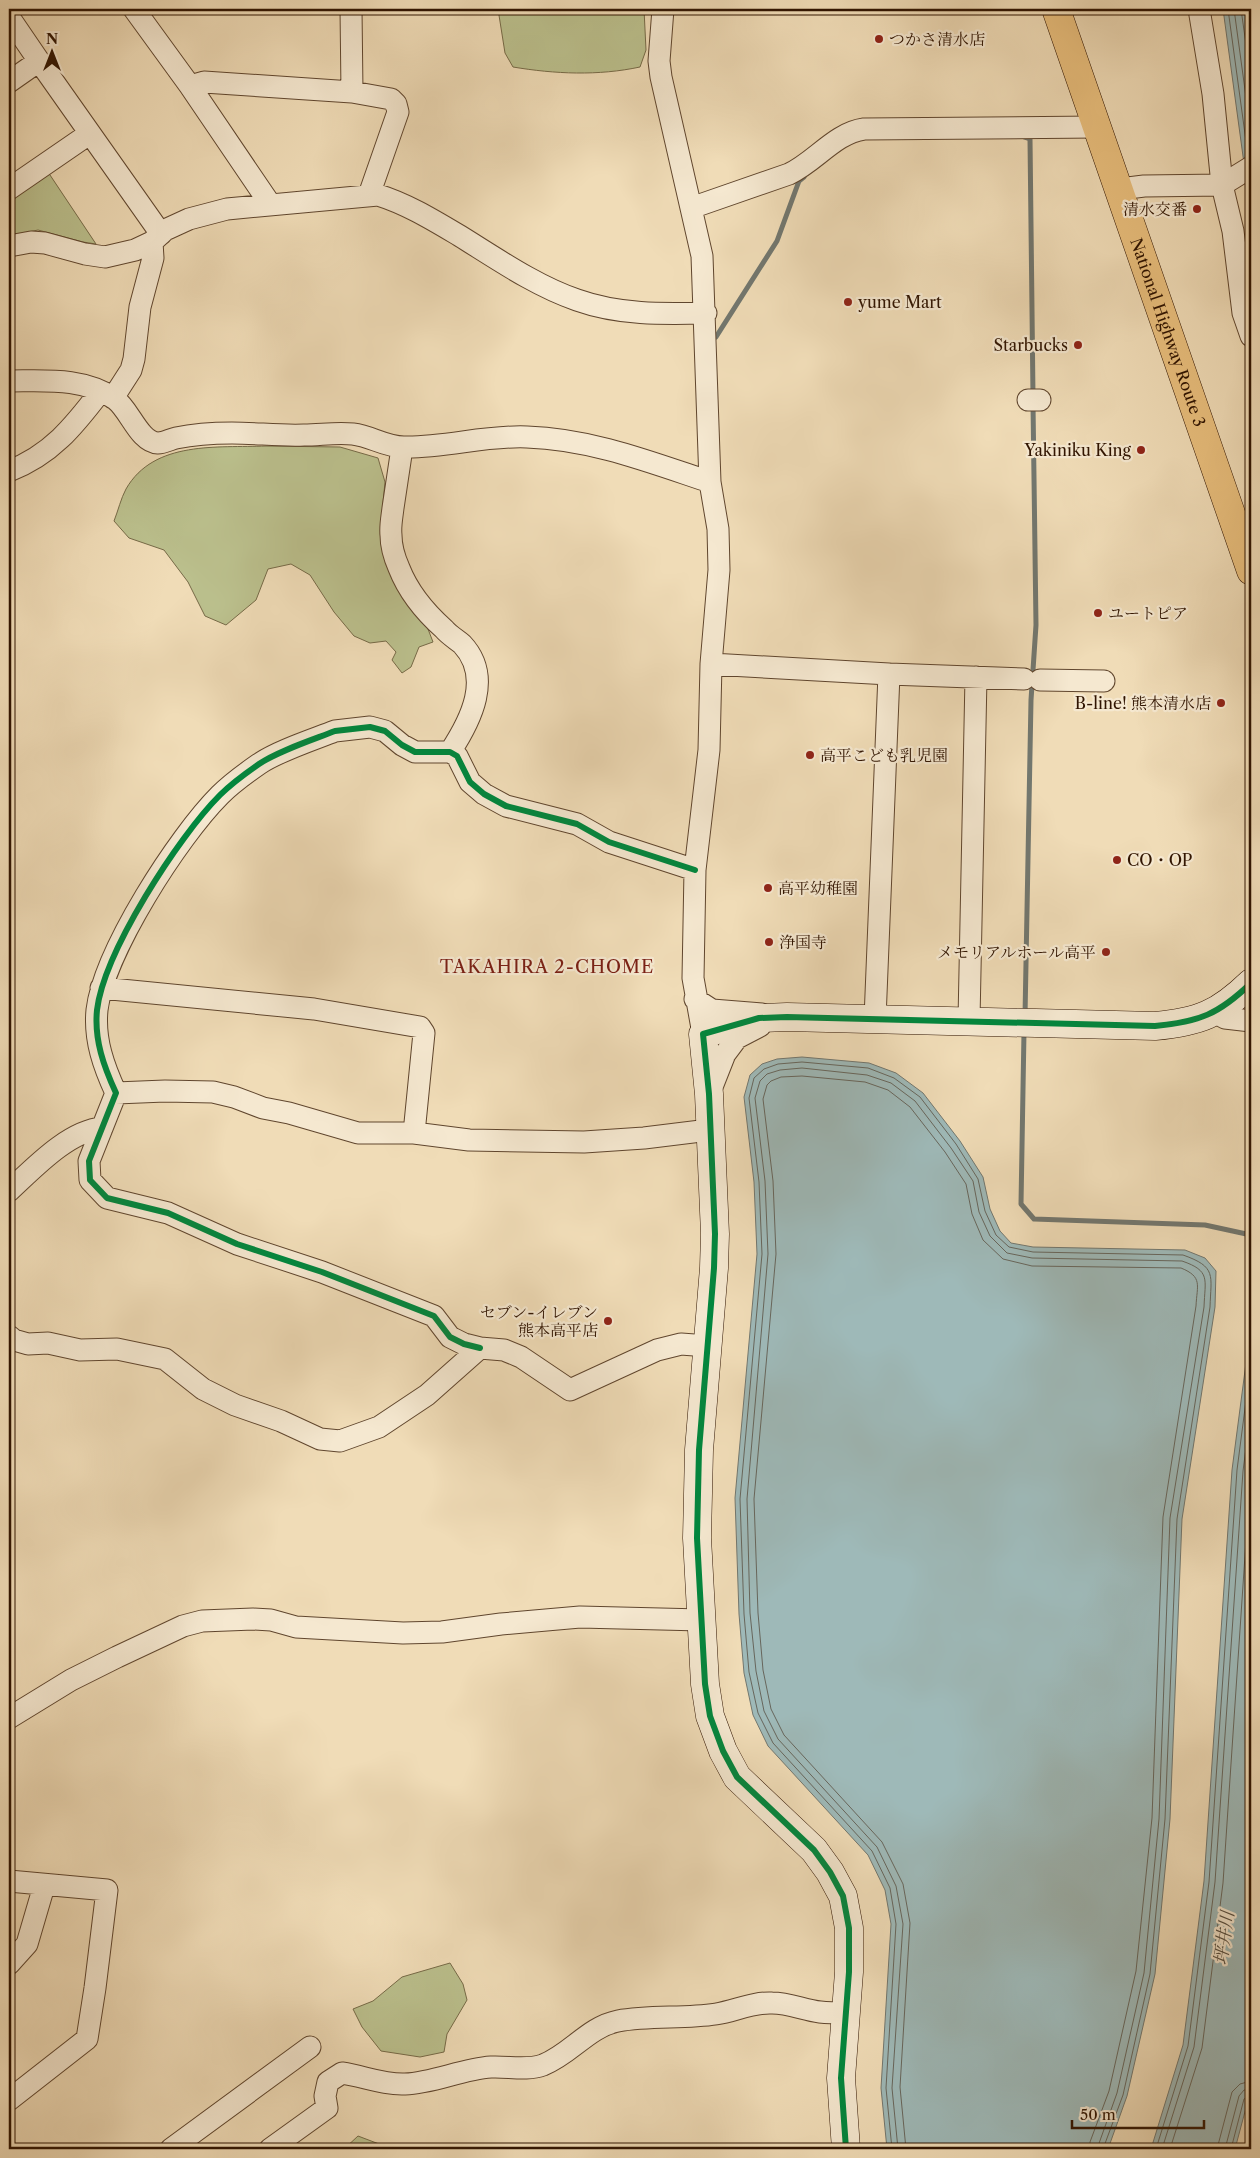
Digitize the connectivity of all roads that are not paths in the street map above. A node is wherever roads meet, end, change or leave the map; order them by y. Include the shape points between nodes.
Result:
1 (134, 9) edge
2 (351, 9) edge
3 (662, 9) edge
4 (1056, 9) edge
5 (1199, 9) edge
6 (9, 17) edge
7 (39, 61) junction
8 (9, 82) edge
9 (190, 86) junction
10 (352, 92) junction
11 (1097, 126) junction
12 (88, 134) junction
13 (1236, 177) edge
14 (9, 189) edge
15 (1120, 189) junction
16 (369, 195) junction
17 (270, 204) junction
18 (692, 208) junction
19 (157, 238) junction
20 (9, 246) edge
21 (706, 313) junction
22 (1251, 336) edge
23 (9, 381) edge
24 (107, 395) junction
25 (402, 448) junction
26 (9, 471) edge
27 (710, 482) junction
28 (1251, 570) edge
29 (711, 664) junction
30 (889, 674) junction
31 (976, 677) junction
32 (1104, 681) dead end
33 (450, 752) junction
34 (696, 870) junction
35 (1251, 983) edge
36 (101, 988) junction
37 (696, 999) junction
38 (1216, 1012) junction
39 (787, 1017) junction
40 (875, 1019) junction
41 (969, 1020) junction
42 (1251, 1022) edge
43 (703, 1034) junction
44 (116, 1094) junction
45 (709, 1094) junction
46 (102, 1128) junction
47 (709, 1130) junction
48 (414, 1133) junction
49 (9, 1191) edge
50 (9, 1336) edge
51 (708, 1346) junction
52 (480, 1348) junction
53 (701, 1620) junction
54 (9, 1718) edge
55 (9, 1881) edge
56 (44, 1886) junction
57 (9, 1964) edge
58 (847, 2013) junction
59 (310, 2047) dead end
60 (9, 2100) edge
61 (171, 2149) edge
62 (270, 2149) edge
63 (846, 2149) edge

1 - 9 street
2 - 10 street
3 - 18 street via 661,77
4 - 11 highway, National Highway Route 3
5 - 13 street via 1213,94
6 - 7 street
7 - 8 street
7 - 12 street
9 - 10 street via 204,82
9 - 17 street
10 - 16 street via 391,98 398,112
11 - 15 highway, National Highway Route 3
11 - 18 street via 850,131 804,167
12 - 14 street
12 - 19 street
13 - 15 street
13 - 22 street via 1233,231 1244,313
15 - 28 highway, National Highway Route 3
16 - 17 street
16 - 21 street via 395,200 536,282 577,300 626,313
17 - 19 street via 189,219
18 - 21 street via 702,256
19 - 20 street via 135,250 105,257 45,243
19 - 24 street via 140,307 132,364
21 - 27 street
23 - 24 street via 59,381 89,386
24 - 25 street via 147,440 159,443 216,432 303,436 351,433
24 - 26 street via 56,444
25 - 27 street via 487,438 578,441
25 - 33 street via 391,535 399,568 422,606 462,645 477,673 479,686 470,717
27 - 29 street via 718,529 719,562
29 - 30 street
29 - 34 street via 709,750
30 - 31 street
30 - 40 street
31 - 32 street
31 - 41 street
33 - 34 street via 457,756 470,782 506,806 577,824 610,842
33 - 36 street via 416,752 385,731 370,727 335,731 260,763 221,794 165,866 130,926
34 - 37 street via 693,978
35 - 38 street
36 - 44 street via 96,1026 102,1064
36 - 48 street via 314,1009 420,1027 424,1033
37 - 39 street via 712,1010
37 - 43 street
38 - 41 street via 1185,1024 1155,1026
38 - 42 street via 1225,1018
39 - 40 street
39 - 43 street via 759,1018
39 - 45 street via 737,1038 725,1054
40 - 41 street
43 - 45 street
44 - 46 street
44 - 48 street via 212,1092 358,1133
45 - 47 street
46 - 49 street via 92,1129 68,1141
46 - 52 street via 89,1161 90,1180 107,1198 168,1213 237,1244 322,1272 434,1316 450,1336
47 - 48 street via 584,1142 469,1140
47 - 51 street via 715,1234
50 - 52 street via 28,1344 48,1343 80,1350 122,1349 165,1359 203,1389 235,1405 281,1421 320,1440 340,1441 379,1427 427,1395
51 - 52 street via 681,1344 657,1350 570,1390 521,1357 504,1350
51 - 53 street via 699,1450
53 - 54 street via 580,1617 442,1632 402,1633 296,1627 271,1620 202,1621 183,1626 71,1680
53 - 58 street via 710,1716 723,1751 737,1777 814,1850 842,1896 850,1928
55 - 56 street
56 - 57 street via 27,1944
56 - 60 street via 107,1890 95,1988 86,2040
58 - 62 street via 819,2012 787,2004 758,2004 718,2014 617,2021 595,2029 542,2065 474,2069 408,2084 392,2084 342,2073 328,2082 327,2108
58 - 63 street via 841,2078
59 - 61 street

